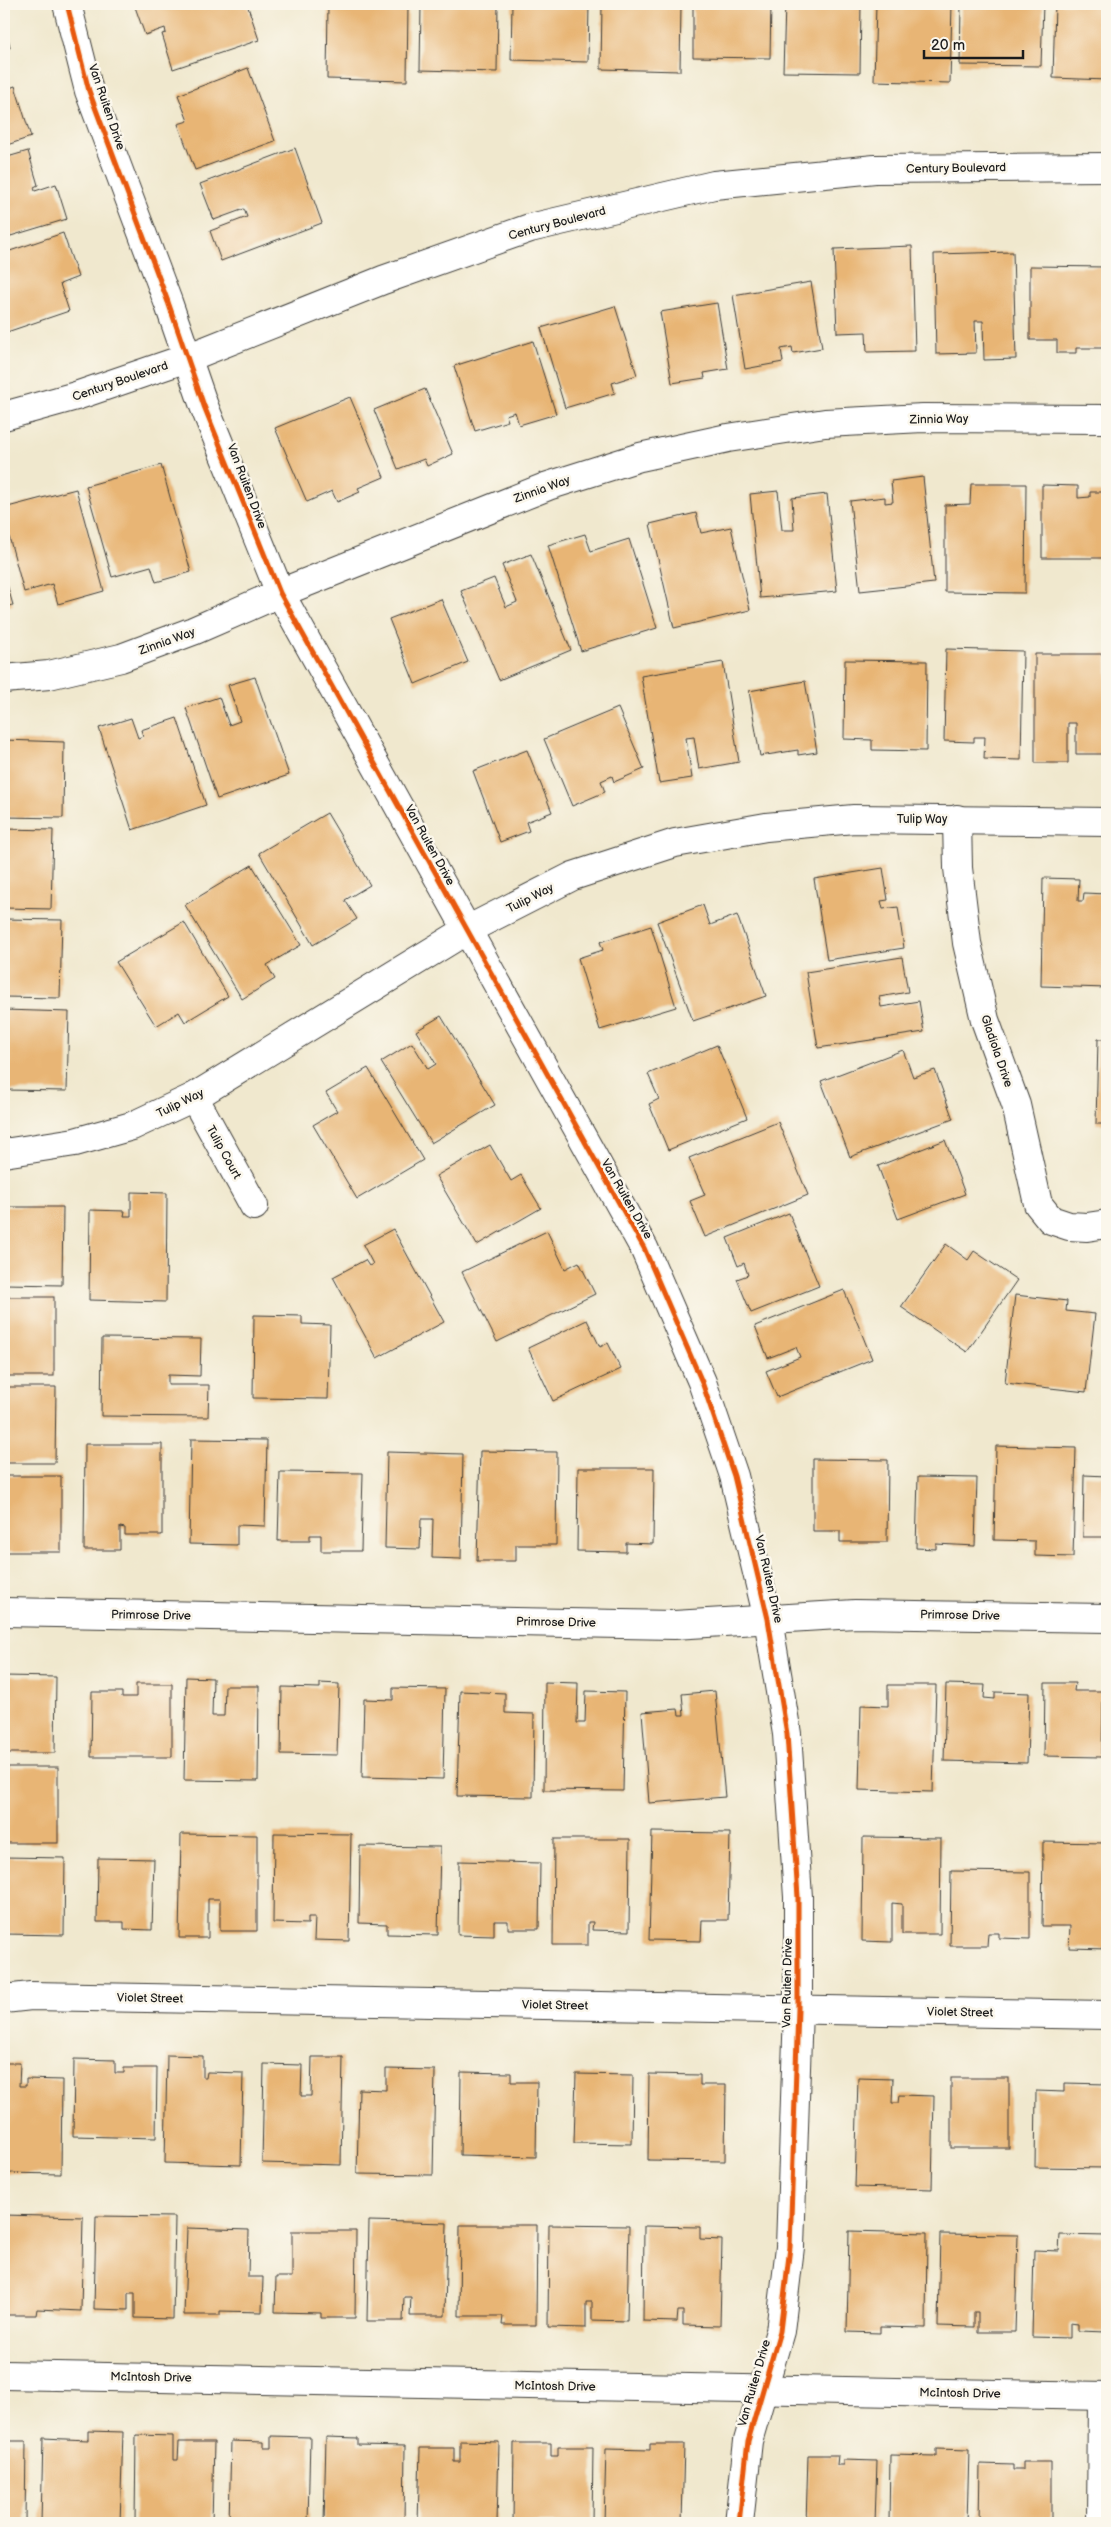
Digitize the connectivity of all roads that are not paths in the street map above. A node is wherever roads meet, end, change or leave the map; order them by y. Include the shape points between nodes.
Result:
1 (67, 4) edge
2 (1107, 167) edge
3 (187, 358) junction
4 (4, 416) edge
5 (1107, 419) edge
6 (280, 593) junction
7 (4, 679) edge
8 (956, 819) junction
9 (1107, 822) edge
10 (467, 930) junction
11 (194, 1097) junction
12 (4, 1153) edge
13 (254, 1206) dead end
14 (1107, 1224) edge
15 (4, 1612) edge
16 (1107, 1618) edge
17 (768, 1619) junction
18 (4, 1999) edge
19 (798, 2009) junction
20 (1107, 2015) edge
21 (4, 2374) edge
22 (762, 2390) junction
23 (1104, 2396) edge
24 (739, 2523) edge
25 (1101, 2523) edge

1 - 3 street, Van Ruiten Drive via 89,91
2 - 3 street, Century Boulevard via 875,169 714,185 530,228 383,280
3 - 4 street, Century Boulevard via 76,396
3 - 6 street, Van Ruiten Drive
5 - 6 street, Zinnia Way via 923,418 826,423 728,438 640,457 548,486
6 - 7 street, Zinnia Way via 121,658 49,675
6 - 10 street, Van Ruiten Drive
8 - 9 street, Tulip Way
8 - 10 street, Tulip Way via 854,819 766,827 674,842 573,876
8 - 14 street, Gladiola Drive via 966,943 985,1020 1016,1105 1038,1204 1051,1220 1069,1226
10 - 11 street, Tulip Way
10 - 17 street, Van Ruiten Drive via 644,1248 702,1382 734,1476
11 - 12 street, Tulip Way via 132,1126 75,1142
11 - 13 street, Tulip Court
15 - 17 street, Primrose Drive via 674,1625
16 - 17 street, Primrose Drive via 892,1614
17 - 19 street, Van Ruiten Drive via 787,1734 798,1897
18 - 19 street, Violet Street via 41,1996
19 - 20 street, Violet Street
19 - 22 street, Van Ruiten Drive via 790,2247 780,2331
21 - 22 street, McIntosh Drive
22 - 23 street, McIntosh Drive
22 - 24 street, Van Ruiten Drive via 748,2441
23 - 25 street

